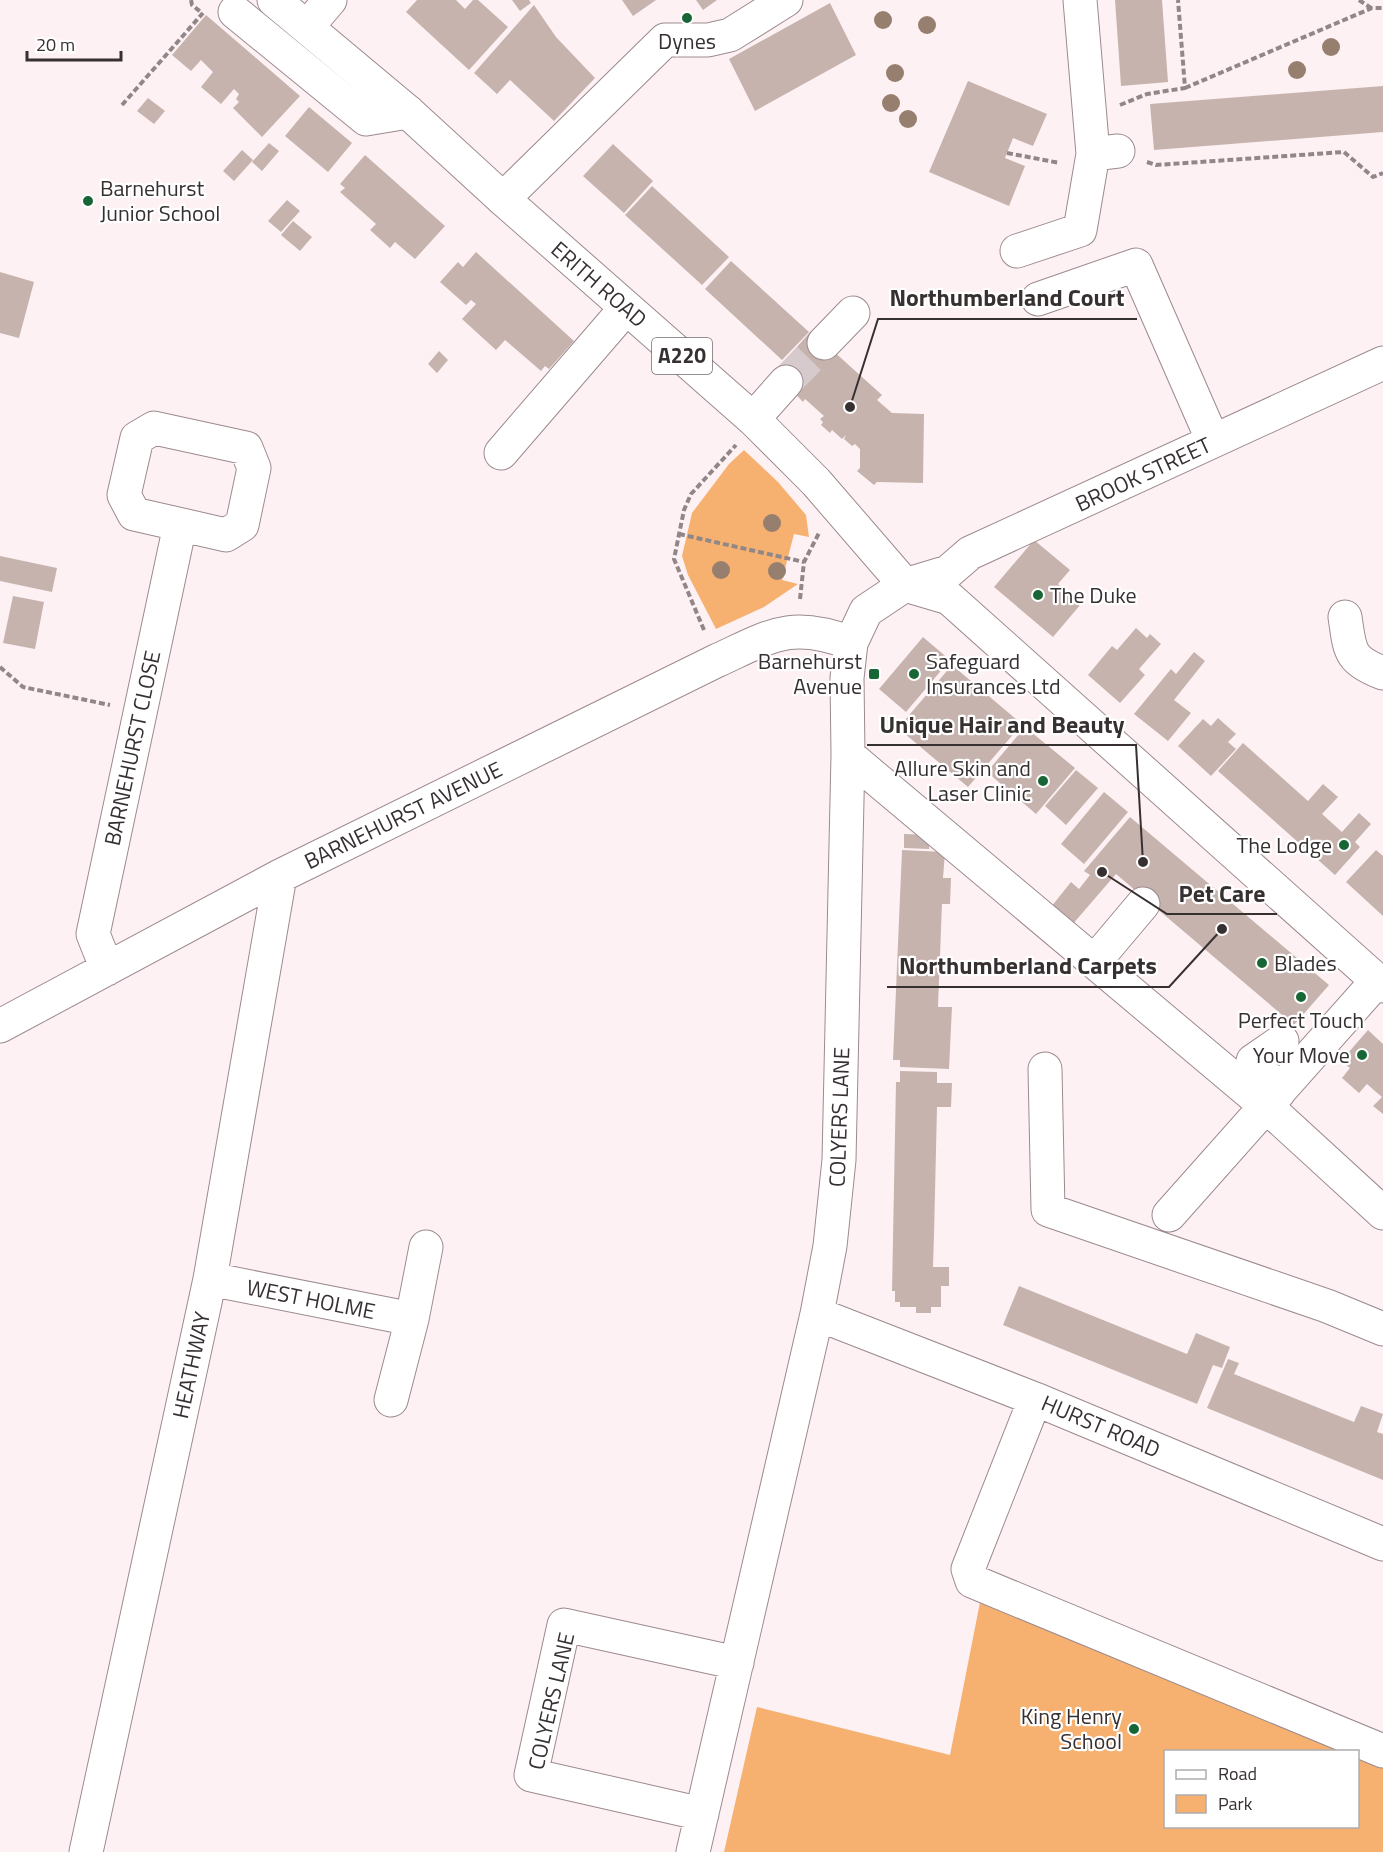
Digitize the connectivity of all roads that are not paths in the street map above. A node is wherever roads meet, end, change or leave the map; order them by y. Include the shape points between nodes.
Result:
1 (274, 0) edge
2 (330, 0) edge
3 (786, 0) edge
4 (1080, 0) edge
5 (235, 12) dead end
6 (307, 27) junction
7 (408, 112) junction
8 (503, 199) junction
9 (1017, 251) dead end
10 (1038, 299) dead end
11 (626, 308) junction
12 (853, 313) dead end
13 (824, 343) tunnel mouth
14 (1383, 363) edge
15 (786, 382) tunnel mouth
16 (755, 421) junction
17 (1214, 441) junction
18 (501, 453) dead end
19 (180, 525) dead end
20 (905, 585) junction
21 (1345, 617) dead end
22 (851, 644) junction
23 (1383, 673) edge
24 (848, 755) junction
25 (280, 876) junction
26 (1143, 904) dead end
27 (1095, 961) junction
28 (107, 969) junction
29 (1380, 984) edge
30 (0, 1026) edge
31 (1282, 1041) dead end
32 (1045, 1069) dead end
33 (1272, 1099) junction
34 (1383, 1213) edge
35 (1169, 1215) dead end
36 (426, 1247) dead end
37 (210, 1279) junction
38 (817, 1314) junction
39 (412, 1318) junction
40 (1383, 1329) edge
41 (1035, 1399) junction
42 (391, 1401) dead end
43 (1383, 1544) edge
44 (737, 1663) junction
45 (1383, 1751) edge
46 (702, 1814) junction
47 (86, 1852) edge
48 (693, 1852) edge

1 - 6 street, ERITH ROAD / A220
2 - 6 street
3 - 8 street via 730,35 708,40 665,40
4 - 9 street via 1105,153 1080,230
5 - 7 street via 366,119
6 - 7 street, ERITH ROAD / A220
7 - 8 street, ERITH ROAD / A220
8 - 11 street, ERITH ROAD / A220
10 - 17 street via 1136,265
11 - 16 street, ERITH ROAD / A220
11 - 18 street
12 - 13 street
14 - 17 street, BROOK STREET
15 - 16 street
16 - 20 street, ERITH ROAD / A220 via 816,482
17 - 20 street, BROOK STREET via 970,553 948,572
19 - 28 street, BARNEHURST CLOSE via 93,934
20 - 22 street, COLYERS LANE via 866,611
20 - 29 street via 949,598
21 - 23 street via 1351,651 1366,667
22 - 24 street, COLYERS LANE via 847,678
22 - 25 street, BARNEHURST AVENUE via 828,635 798,631 777,634
24 - 27 street
24 - 38 street, COLYERS LANE via 839,1160 830,1246
25 - 28 street, BARNEHURST AVENUE
25 - 37 street, HEATHWAY
26 - 27 street
27 - 33 street
28 - 30 street, BARNEHURST AVENUE
29 - 33 street
31 - 33 street via 1253,1061
32 - 40 street via 1048,1210
33 - 34 street
33 - 35 street
36 - 39 street
37 - 39 street, WEST HOLME
37 - 47 street, HEATHWAY
38 - 41 street, HURST ROAD
38 - 44 street, COLYERS LANE
39 - 42 street
41 - 43 street, HURST ROAD
41 - 45 street via 968,1569 972,1581
44 - 46 street, COLYERS LANE
44 - 46 street, COLYERS LANE via 564,1625 531,1775
46 - 48 street, COLYERS LANE

